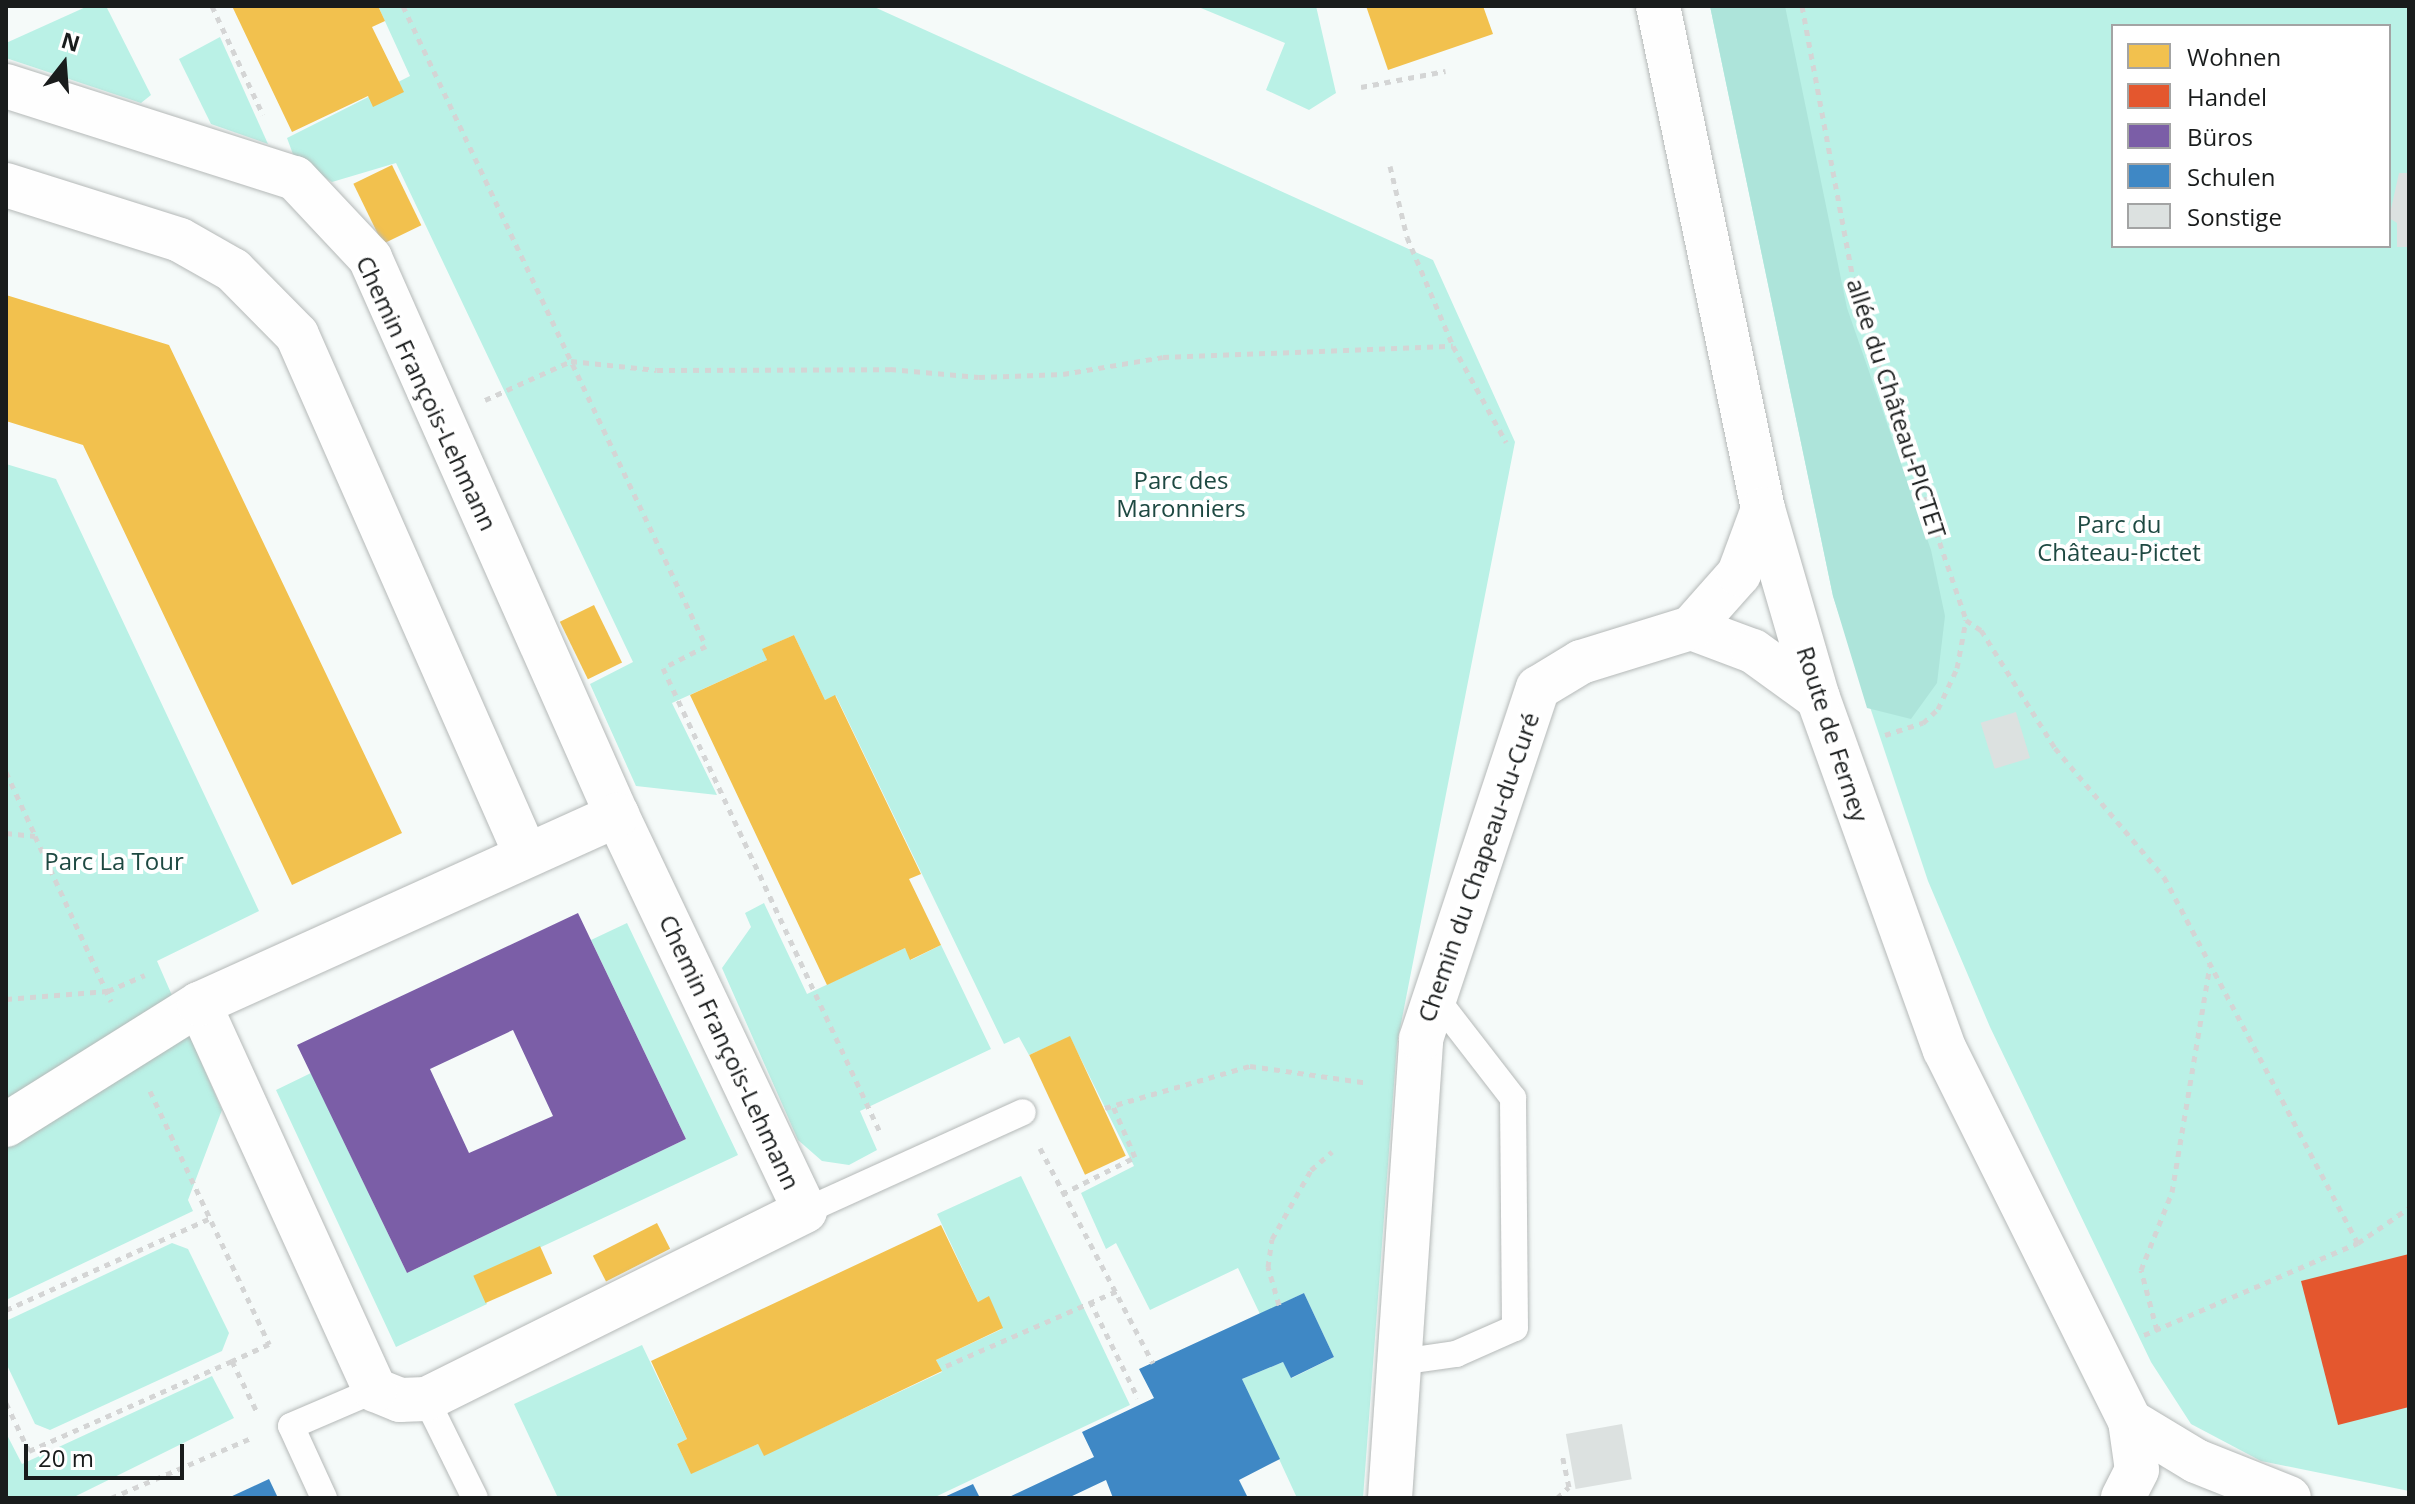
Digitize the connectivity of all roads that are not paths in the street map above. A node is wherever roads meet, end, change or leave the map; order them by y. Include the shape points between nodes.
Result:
1 (1658, 6) edge
2 (6, 86) edge
3 (6, 185) edge
4 (1763, 509) junction
5 (1691, 628) junction
6 (1818, 698) junction
7 (617, 815) junction
8 (526, 855) junction
9 (1431, 992) junction
10 (199, 1004) junction
11 (1023, 1112) road end
12 (6, 1125) edge
13 (805, 1211) junction
14 (1400, 1362) junction
15 (375, 1390) junction
16 (426, 1399) junction
17 (2130, 1421) junction
18 (324, 1498) edge
19 (475, 1498) edge
20 (1390, 1498) edge
21 (2123, 1498) edge
22 (2289, 1498) edge

1 - 4 street, Route de Ferney
2 - 7 street, Chemin François-Lehmann via 295,178 370,258
3 - 8 street via 180,240 233,270 297,335
4 - 5 street via 1739,574
4 - 6 street, Route de Ferney
5 - 6 street via 1753,651
5 - 9 street, Chemin du Chapeau-du-Curé via 1581,662 1538,688
6 - 17 street, Route de Ferney via 1945,1050
7 - 8 street
7 - 13 street, Chemin François-Lehmann
8 - 10 street
9 - 14 street, Chemin du Chapeau-du-Curé via 1416,1091
9 - 14 lane via 1513,1098 1515,1328 1456,1354
10 - 12 street
10 - 15 street
11 - 13 lane
13 - 16 street, Chemin François-Lehmann
14 - 20 street, Chemin du Chapeau-du-Curé
15 - 16 street via 400,1400
15 - 18 lane via 279,1429
16 - 19 lane
17 - 21 street via 2137,1470
17 - 22 street via 2196,1461

